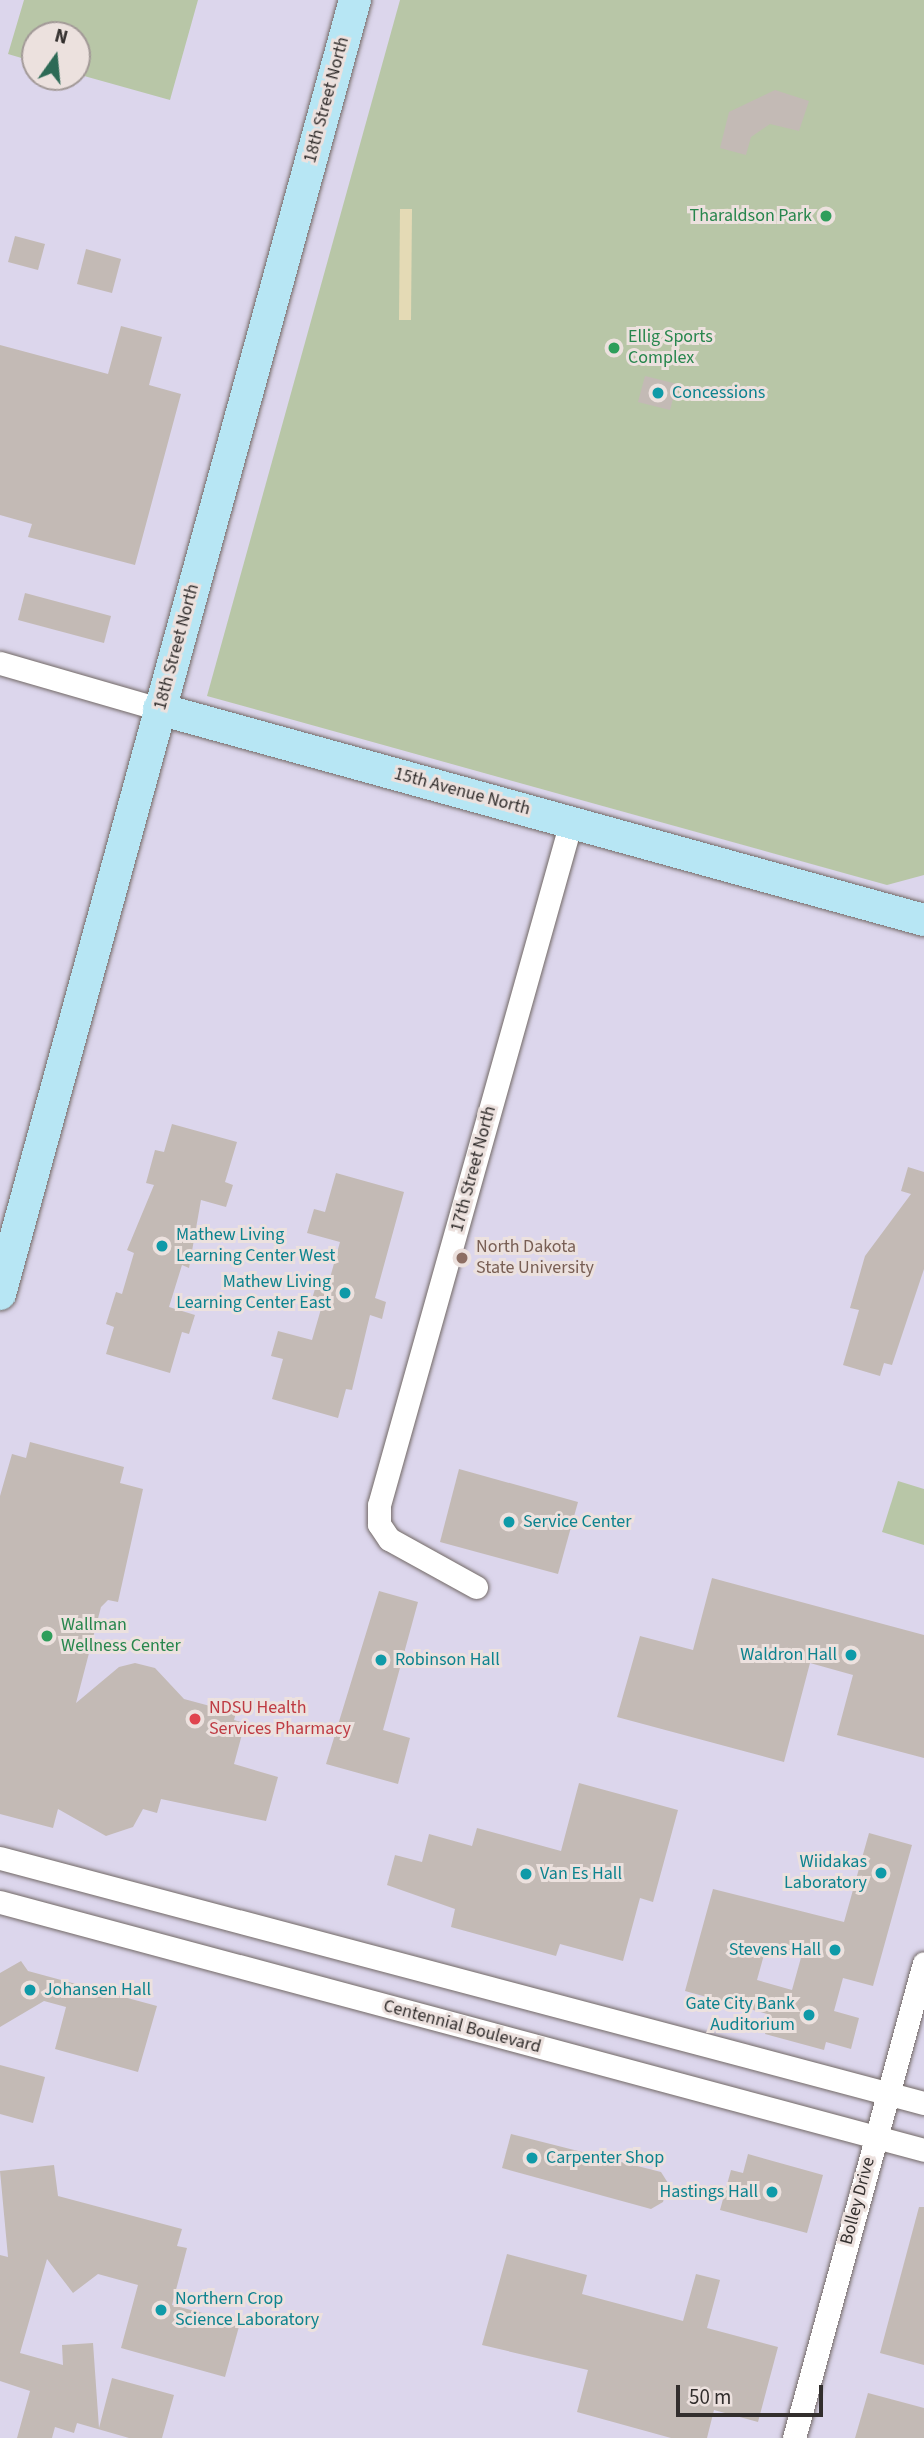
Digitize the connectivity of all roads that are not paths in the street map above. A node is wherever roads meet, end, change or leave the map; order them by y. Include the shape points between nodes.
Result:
1 (355, 0) edge
2 (0, 663) edge
3 (159, 709) junction
4 (571, 822) junction
5 (924, 920) edge
6 (0, 1294) edge
7 (476, 1587) dead end
8 (0, 1858) edge
9 (0, 1902) edge
10 (924, 1964) edge
11 (888, 2093) junction
12 (924, 2103) edge
13 (876, 2137) junction
14 (924, 2150) edge
15 (794, 2438) edge

1 - 3 street, 18th Street North
2 - 3 street, 15th Avenue North
3 - 4 street, 15th Avenue North
3 - 6 street, 18th Street North
4 - 5 street, 15th Avenue North
4 - 7 street, 17th Street North via 379,1506 379,1524 389,1539
8 - 11 street
9 - 13 street, Centennial Boulevard
10 - 11 street, Bolley Drive
11 - 12 street
11 - 13 street, Bolley Drive
13 - 14 street, Centennial Boulevard
13 - 15 street, Bolley Drive

